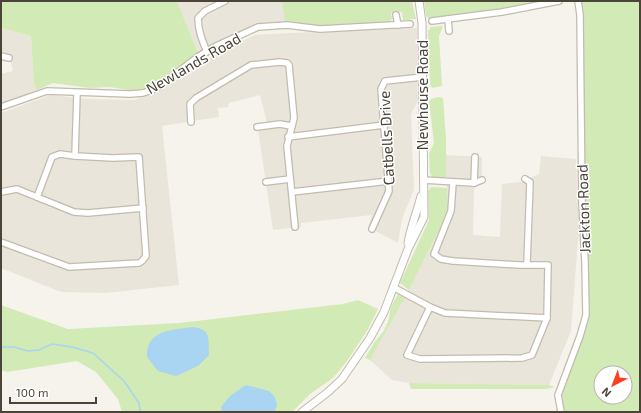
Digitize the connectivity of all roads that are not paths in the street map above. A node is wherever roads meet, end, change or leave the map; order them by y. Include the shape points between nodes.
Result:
1 (225, 1) edge
2 (419, 1) edge
3 (559, 1) edge
4 (578, 1) edge
5 (396, 15) dead end
6 (448, 19) junction
7 (432, 21) dead end
8 (410, 24) dead end
9 (398, 25) junction
10 (449, 31) dead end
11 (207, 52) junction
12 (1, 56) edge
13 (9, 58) dead end
14 (423, 77) junction
15 (77, 93) junction
16 (1, 107) edge
17 (191, 122) dead end
18 (384, 125) junction
19 (291, 126) junction
20 (257, 127) dead end
21 (288, 137) junction
22 (75, 156) junction
23 (475, 157) dead end
24 (290, 179) junction
25 (525, 179) dead end
26 (423, 180) junction
27 (482, 180) dead end
28 (389, 181) junction
29 (266, 182) dead end
30 (453, 183) junction
31 (474, 183) junction
32 (1, 192) edge
33 (292, 192) junction
34 (37, 197) junction
35 (143, 208) junction
36 (295, 227) dead end
37 (372, 230) dead end
38 (1, 242) edge
39 (527, 264) junction
40 (393, 287) junction
41 (430, 307) junction
42 (547, 318) junction
43 (302, 412) edge
44 (561, 412) edge

1 - 11 street via 205,11 198,18 201,38
2 - 14 street, Newhouse Road
3 - 6 street
4 - 44 street, Jackton Road via 586,315 558,395
5 - 9 street
6 - 7 street
6 - 10 street
8 - 9 street, Newlands Road
9 - 11 street, Newlands Road via 320,29 287,25 258,27
11 - 15 street, Newlands Road via 160,86 143,93
12 - 13 street
14 - 18 street, Catbells Drive via 383,83 381,89
14 - 26 street, Newhouse Road
15 - 16 street, Newlands Road via 47,91
15 - 22 street
17 - 19 street via 190,104 196,98 251,65 280,62 289,65 294,118
18 - 21 street
18 - 28 street, Catbells Drive
19 - 20 street via 280,124
19 - 21 street
21 - 24 street
22 - 34 street via 60,154 52,157
22 - 35 street via 139,157
23 - 31 street
24 - 29 street
24 - 33 street
25 - 39 street via 530,182
26 - 30 street
26 - 40 street, Newhouse Road via 424,217
27 - 31 street
28 - 33 street
28 - 37 street, Catbells Drive via 389,191
30 - 31 street
30 - 39 street via 451,211 434,254 441,259 453,261
32 - 34 street via 17,189
33 - 36 street
34 - 35 street via 74,212
35 - 38 street via 146,256 139,263 69,267
39 - 42 street via 548,265
40 - 41 street
40 - 43 street, Newhouse Road via 378,325 342,379
41 - 42 street via 445,313
41 - 42 street via 407,355 420,358 522,358 532,355

